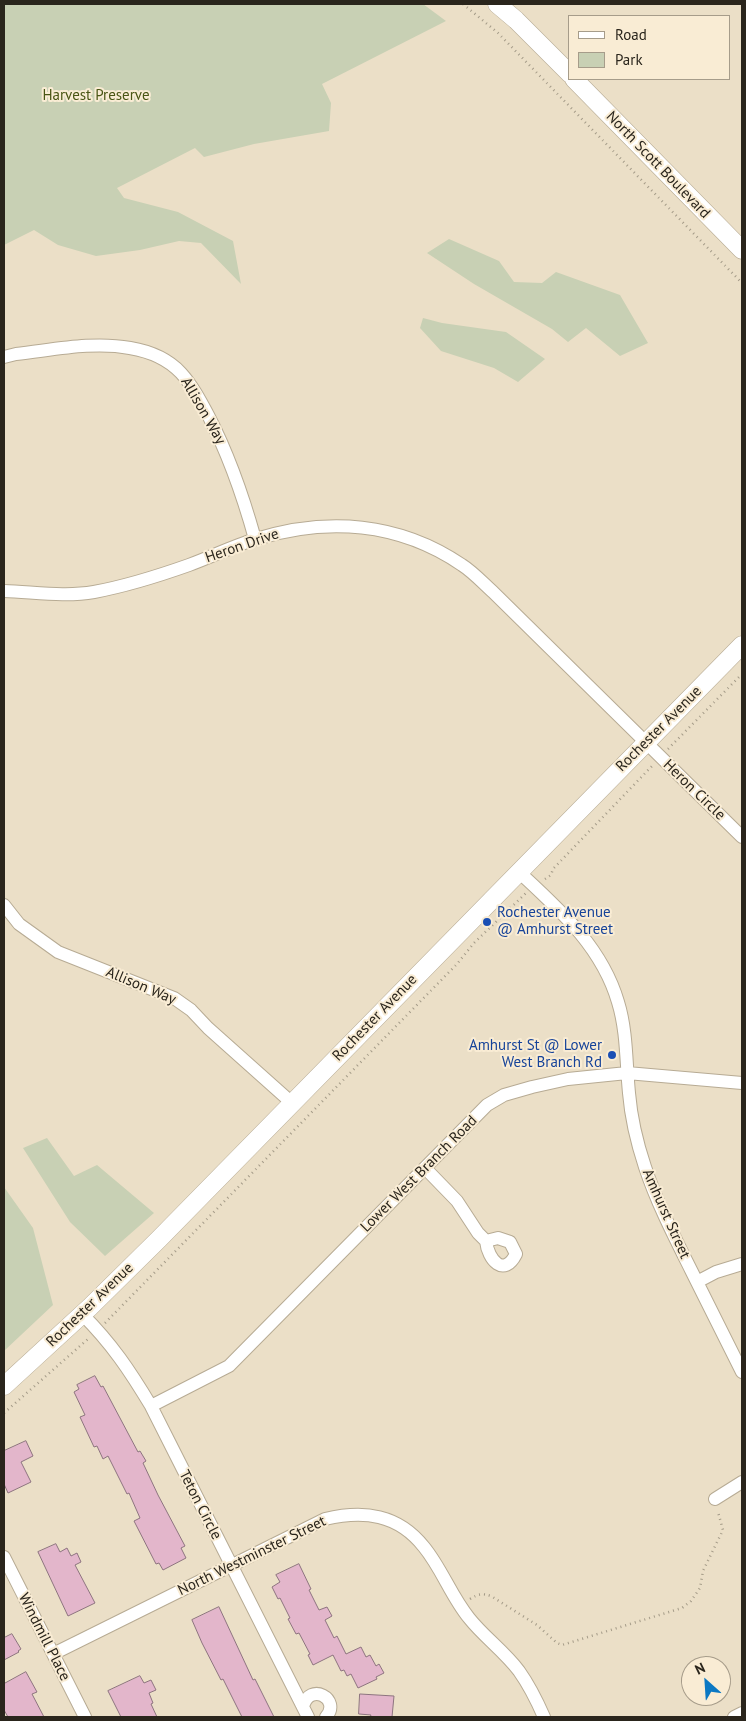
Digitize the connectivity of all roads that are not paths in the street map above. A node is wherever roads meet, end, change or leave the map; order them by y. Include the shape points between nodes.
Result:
1 (497, 4) edge
2 (568, 72) edge
3 (575, 80) edge
4 (742, 250) edge
5 (4, 357) edge
6 (255, 539) junction
7 (4, 591) edge
8 (742, 645) edge
9 (646, 742) junction
10 (742, 837) edge
11 (519, 872) junction
12 (4, 905) edge
13 (627, 1073) junction
14 (742, 1083) edge
15 (292, 1103) junction
16 (425, 1168) junction
17 (486, 1241) dead end
18 (742, 1264) edge
19 (697, 1282) junction
20 (82, 1314) junction
21 (742, 1372) edge
22 (4, 1386) edge
23 (151, 1406) junction
24 (742, 1482) edge
25 (715, 1499) dead end
26 (4, 1557) edge
27 (230, 1566) junction
28 (9, 1580) edge
29 (53, 1654) junction
30 (306, 1712) edge
31 (742, 1713) edge
32 (85, 1717) edge
33 (326, 1717) edge
34 (544, 1717) edge
35 (734, 1717) edge

1 - 2 main road
3 - 4 main road, North Scott Boulevard
5 - 6 street, Allison Way via 99,346 131,348 159,356 180,372 195,392 222,442
6 - 7 street, Heron Drive via 189,566 123,586 70,595
6 - 9 street, Heron Drive via 288,530 355,526 388,531 443,553 464,566 493,592
8 - 9 main road, Rochester Avenue
9 - 10 street, Heron Circle
9 - 11 main road, Rochester Avenue
11 - 13 street, Amhurst Street via 570,920 599,958 618,1003
11 - 15 main road, Rochester Avenue
12 - 15 street, Allison Way via 19,924 58,952 174,998
13 - 14 street, Lower West Branch Road
13 - 16 street, Lower West Branch Road via 568,1079 504,1096 487,1106
13 - 19 street, Amhurst Street via 633,1120 644,1164 659,1207
15 - 20 main road, Rochester Avenue
16 - 17 street via 457,1200
16 - 23 street, Lower West Branch Road via 229,1366
18 - 19 street
19 - 21 street, Amhurst Street
20 - 22 main road, Rochester Avenue
20 - 23 street, Teton Circle via 129,1369
23 - 27 street, Teton Circle
24 - 25 street
26 - 28 street, Windmill Place
27 - 29 street, North Westminster Street
27 - 30 street, Teton Circle
27 - 34 street, North Westminster Street via 325,1519 344,1514 364,1514 391,1520 411,1533 425,1548 470,1619 519,1671
28 - 29 street, Windmill Place
29 - 32 street, Windmill Place
30 - 33 street, Teton Circle via 304,1702 319,1694 329,1701 330,1710
31 - 35 street

